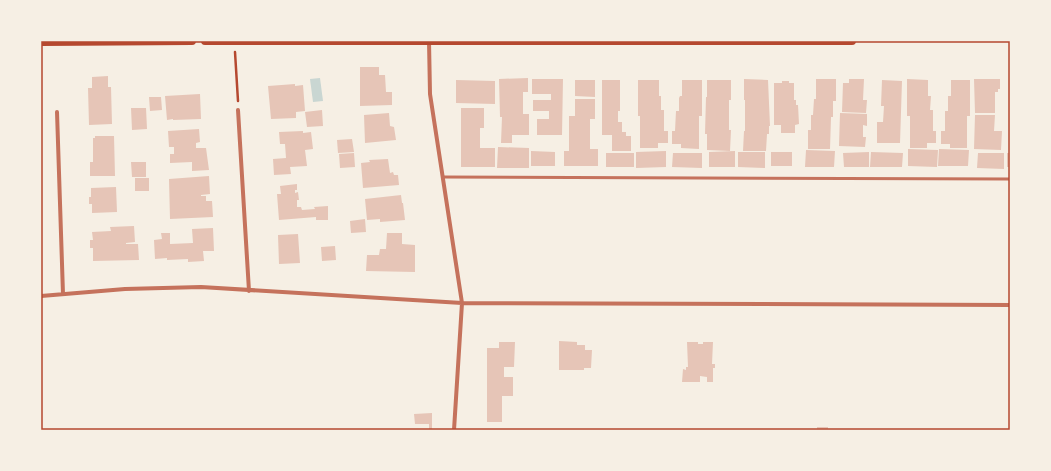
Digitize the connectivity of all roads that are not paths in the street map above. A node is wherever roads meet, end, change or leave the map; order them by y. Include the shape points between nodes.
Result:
1 (63, 41) edge
2 (92, 41) edge
3 (192, 41) edge
4 (205, 41) edge
5 (235, 41) edge
6 (429, 41) edge
7 (659, 41) edge
8 (852, 41) edge
9 (41, 42) edge
10 (238, 110) road end
11 (57, 112) dead end
12 (443, 177) junction
13 (1010, 179) edge
14 (249, 291) junction
15 (62, 294) junction
16 (41, 296) edge
17 (462, 303) junction
18 (1010, 305) edge
19 (454, 430) edge

1 - 2 main road
1 - 9 main road
2 - 3 main road
4 - 5 main road
5 - 6 main road
6 - 7 main road
6 - 12 street via 430,94
7 - 8 main road
10 - 14 street
11 - 15 street
12 - 13 lane
12 - 17 street
14 - 15 street via 200,287
14 - 17 street
15 - 16 street
17 - 18 street
17 - 19 street

